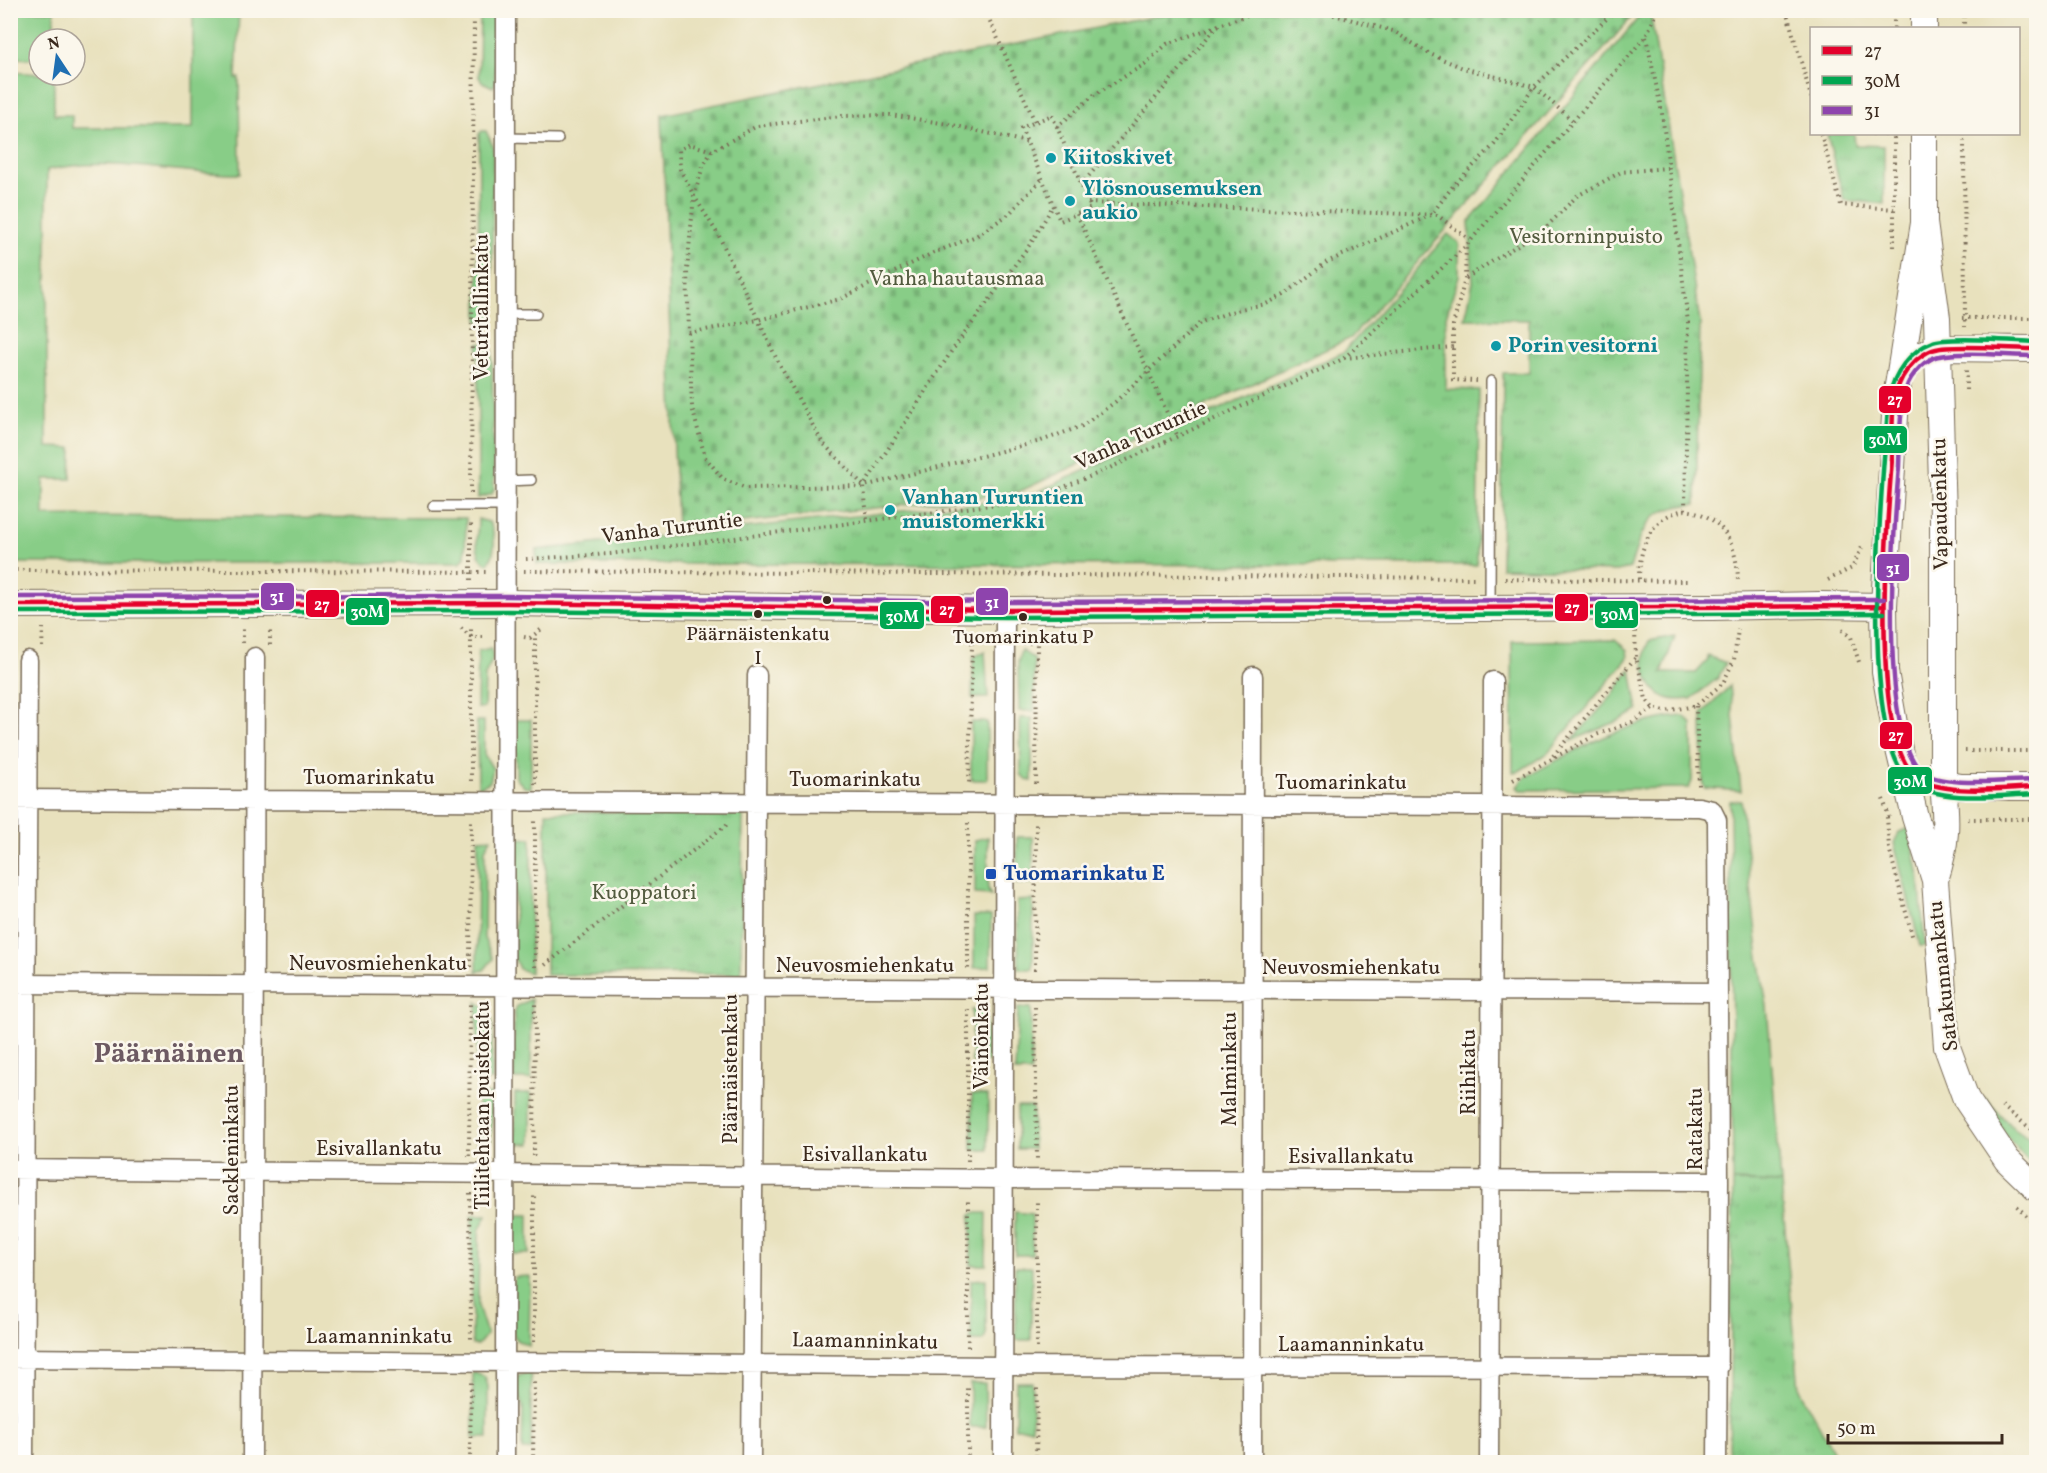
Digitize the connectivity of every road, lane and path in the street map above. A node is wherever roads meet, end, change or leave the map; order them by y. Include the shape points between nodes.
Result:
1 (474, 10) edge
2 (506, 10) edge
3 (985, 10) edge
4 (1261, 10) edge
5 (1316, 10) edge
6 (1616, 10) edge
7 (1658, 10) edge
8 (1786, 10) edge
9 (1894, 10) edge
10 (1924, 10) edge
11 (1964, 10) edge
12 (1220, 24) junction
13 (1894, 27) edge
14 (1924, 27) edge
15 (1964, 27) edge
16 (1646, 36) junction
17 (1534, 87) junction
18 (1810, 93) edge
19 (1573, 121) junction
20 (1035, 122) junction
21 (1056, 127) junction
22 (1821, 135) edge
23 (1924, 135) edge
24 (506, 138) junction
25 (558, 139) dead end
26 (1026, 142) junction
27 (712, 151) junction
28 (1667, 168) junction
29 (1042, 179) junction
30 (1081, 186) junction
31 (694, 196) junction
32 (1088, 202) junction
33 (1053, 206) junction
34 (1894, 209) dead end
35 (1077, 214) junction
36 (1431, 215) junction
37 (1924, 223) junction
38 (1470, 240) junction
39 (1466, 246) junction
40 (1465, 279) junction
41 (505, 314) junction
42 (537, 314) dead end
43 (1936, 318) junction
44 (2037, 318) edge
45 (758, 320) junction
46 (689, 333) junction
47 (1453, 347) junction
48 (1937, 348) junction
49 (2037, 349) edge
50 (1343, 358) junction
51 (1148, 371) junction
52 (1491, 381) joint
53 (1900, 382) junction
54 (1178, 437) junction
55 (504, 480) junction
56 (531, 480) dead end
57 (864, 486) junction
58 (433, 506) dead end
59 (471, 506) junction
60 (504, 506) junction
61 (1685, 510) dead end
62 (867, 519) junction
63 (526, 559) dead end
64 (10, 570) edge
65 (471, 572) junction
66 (504, 572) junction
67 (1490, 578) junction
68 (1691, 581) dead end
69 (507, 603) junction
70 (471, 604) junction
71 (10, 605) edge
72 (1884, 606) junction
73 (1490, 608) junction
74 (1005, 610) junction
75 (43, 627) dead end
76 (243, 627) dead end
77 (270, 627) dead end
78 (966, 631) dead end
79 (1635, 631) dead end
80 (536, 634) dead end
81 (1037, 641) dead end
82 (256, 653) junction
83 (35, 655) joint
84 (1636, 657) junction
85 (757, 675) dead end
86 (1253, 676) dead end
87 (1493, 681) dead end
88 (1653, 708) junction
89 (1960, 751) dead end
90 (2037, 751) edge
91 (1550, 759) junction
92 (1904, 763) junction
93 (1943, 785) junction
94 (2037, 787) edge
95 (19, 799) edge
96 (255, 800) junction
97 (1492, 800) junction
98 (471, 801) junction
99 (506, 801) junction
100 (535, 801) junction
101 (756, 802) junction
102 (968, 803) junction
103 (1006, 803) junction
104 (1036, 803) junction
105 (1253, 805) junction
106 (1699, 807) junction
107 (1962, 819) dead end
108 (2037, 819) edge
109 (1935, 880) junction
110 (535, 979) junction
111 (19, 984) edge
112 (470, 986) junction
113 (254, 987) junction
114 (506, 987) junction
115 (755, 988) junction
116 (968, 988) junction
117 (1005, 989) junction
118 (1035, 989) junction
119 (1253, 990) junction
120 (1492, 991) junction
121 (1719, 992) junction
122 (18, 1169) edge
123 (254, 1171) junction
124 (470, 1173) junction
125 (505, 1173) junction
126 (534, 1173) junction
127 (753, 1176) junction
128 (968, 1178) junction
129 (1037, 1178) junction
130 (1005, 1179) junction
131 (1252, 1179) junction
132 (1491, 1180) junction
133 (1719, 1181) junction
134 (2037, 1188) edge
135 (17, 1358) edge
136 (254, 1359) junction
137 (471, 1360) junction
138 (505, 1361) junction
139 (534, 1361) junction
140 (752, 1364) junction
141 (968, 1366) junction
142 (1004, 1366) junction
143 (1037, 1366) junction
144 (1252, 1366) junction
145 (1719, 1367) junction
146 (1490, 1368) junction
147 (24, 1462) edge
148 (252, 1462) edge
149 (470, 1462) edge
150 (505, 1462) edge
151 (533, 1462) edge
152 (751, 1462) edge
153 (968, 1462) edge
154 (1003, 1462) edge
155 (1036, 1462) edge
156 (1252, 1462) edge
157 (1490, 1462) edge
158 (1717, 1462) edge

1 - 59 path
2 - 24 street, Veturitallinkatu
3 - 20 path
4 - 12 path
5 - 17 path via 1393,31 1430,54 1463,68
6 - 17 path
7 - 16 path, Vanha Turuntie
8 - 18 path
9 - 13 path
10 - 14 main road
11 - 15 path
12 - 21 path via 1167,44
12 - 30 path
16 - 19 path, Vanha Turuntie
16 - 28 path via 1662,113
17 - 19 path
17 - 36 path via 1494,145 1453,186
19 - 38 path, Vanha Turuntie
20 - 21 path via 1052,115
20 - 26 path via 1021,128
21 - 30 path
22 - 34 path via 1841,205
23 - 37 main road, Vapaudenkatu
24 - 25 lane
24 - 41 street, Veturitallinkatu
26 - 27 path via 948,124 890,116 842,116 757,126
26 - 29 path
27 - 31 path
27 - 31 path via 690,144 679,150 680,169
28 - 40 path via 1621,172 1586,191 1546,227
28 - 61 path via 1688,322
29 - 33 path
29 - 45 path via 1009,214 976,236 840,299
30 - 32 path
31 - 45 path via 719,236
31 - 46 path via 687,270
32 - 35 path via 1091,208
32 - 36 path
33 - 35 path via 1060,221
33 - 57 path
35 - 51 path
36 - 38 path via 1437,215
36 - 51 path via 1327,262 1266,304 1201,322
37 - 43 main road, Vapaudenkatu
37 - 53 main road, Vapaudenkatu
38 - 39 path, Vanha Turuntie
39 - 40 path
39 - 50 path, Vanha Turuntie
40 - 47 path via 1453,325
41 - 42 lane
41 - 55 street, Veturitallinkatu
43 - 44 path
43 - 48 main road, Vapaudenkatu
45 - 46 path
45 - 57 path via 822,442
46 - 57 path via 692,407 705,457 723,479 746,488
47 - 50 path
47 - 52 path via 1453,380
48 - 49 main road
48 - 53 main road via 1917,358
48 - 93 main road, Vapaudenkatu via 1943,516
50 - 54 path, Vanha Turuntie
51 - 54 path
51 - 57 path via 1082,426 1041,441
52 - 67 lane
53 - 72 main road, Vapaudenkatu
54 - 62 path, Vanha Turuntie via 1027,500
55 - 56 lane
55 - 60 street, Veturitallinkatu
57 - 62 path
58 - 59 lane
59 - 60 lane
59 - 65 path
60 - 66 street, Veturitallinkatu
62 - 63 path, Vanha Turuntie via 610,554
64 - 65 path
65 - 66 path
65 - 70 path
66 - 67 path
66 - 69 street, Veturitallinkatu
67 - 68 path
67 - 73 lane
69 - 70 main road
69 - 74 main road
69 - 99 street, Tiilitehtaan puistokatu
70 - 71 main road
70 - 98 path
72 - 73 main road, bridge
72 - 92 main road, Vapaudenkatu via 1885,672
73 - 74 main road
74 - 103 street, Väinönkatu
75 - 83 path
76 - 82 path
77 - 82 path
78 - 102 path via 972,643
79 - 84 path
80 - 100 path
81 - 104 path
82 - 96 street, Sackleninkatu
83 - 95 street
84 - 88 path via 1646,699
84 - 91 path
85 - 101 street, Päärnäistenkatu
86 - 105 street, Malminkatu
87 - 97 street, Riihikatu
88 - 91 path via 1632,722
88 - 106 path via 1665,711 1696,706
89 - 90 path
91 - 97 path
92 - 93 main road via 1915,776
92 - 109 main road, Satakunnankatu
93 - 94 main road
93 - 109 main road, Satakunnankatu via 1946,849
95 - 96 street, Tuomarinkatu
95 - 111 street
96 - 98 street, Tuomarinkatu
96 - 113 street, Sackleninkatu
97 - 105 street, Tuomarinkatu
97 - 106 street, Tuomarinkatu
97 - 120 street, Riihikatu
98 - 99 street, Tuomarinkatu
98 - 112 path
99 - 100 street, Tuomarinkatu
99 - 114 street, Tiilitehtaan puistokatu
100 - 101 street, Tuomarinkatu
100 - 110 path
101 - 102 street, Tuomarinkatu
101 - 110 path via 574,942
101 - 115 street, Päärnäistenkatu
102 - 103 street, Tuomarinkatu
102 - 116 path
103 - 104 street, Tuomarinkatu
103 - 117 street, Väinönkatu
104 - 105 street, Tuomarinkatu
104 - 118 path
105 - 119 street, Malminkatu
106 - 121 street, Ratakatu via 1712,810 1717,819
107 - 108 path
109 - 134 main road, Satakunnankatu via 1947,1047 1966,1099 2007,1160
110 - 114 street, Neuvosmiehenkatu
110 - 115 street, Neuvosmiehenkatu
110 - 126 path
111 - 113 street, Neuvosmiehenkatu
111 - 122 street
112 - 113 street, Neuvosmiehenkatu
112 - 114 street, Neuvosmiehenkatu
112 - 124 path
113 - 123 street, Sackleninkatu
114 - 125 street, Tiilitehtaan puistokatu
115 - 116 street, Neuvosmiehenkatu
115 - 127 street, Päärnäistenkatu
116 - 117 street, Neuvosmiehenkatu
116 - 128 path
117 - 118 street, Neuvosmiehenkatu
117 - 130 street, Väinönkatu
118 - 119 street, Neuvosmiehenkatu
118 - 129 path
119 - 120 street, Neuvosmiehenkatu
119 - 131 street, Malminkatu
120 - 121 street, Neuvosmiehenkatu
120 - 132 street, Riihikatu
121 - 133 street, Ratakatu
122 - 123 street, Esivallankatu
122 - 135 street
123 - 124 street, Esivallankatu
123 - 136 street, Sackleninkatu
124 - 125 street, Esivallankatu
124 - 137 path
125 - 126 street, Esivallankatu
125 - 138 street, Tiilitehtaan puistokatu
126 - 127 street, Esivallankatu
126 - 139 path
127 - 128 street, Esivallankatu
127 - 140 street, Päärnäistenkatu
128 - 130 street, Esivallankatu
128 - 141 path
129 - 130 street, Esivallankatu
129 - 131 street, Esivallankatu
129 - 143 path
130 - 142 street, Väinönkatu
131 - 132 street, Esivallankatu
131 - 144 street, Malminkatu
132 - 133 street, Esivallankatu
132 - 146 street, Riihikatu
133 - 145 street, Ratakatu
135 - 136 street, Laamanninkatu
135 - 147 street
136 - 137 street, Laamanninkatu
136 - 148 street, Sackleninkatu
137 - 138 street, Laamanninkatu
137 - 149 path
138 - 139 street, Laamanninkatu
138 - 150 street, Tiilitehtaan puistokatu
139 - 140 street, Laamanninkatu
139 - 151 path
140 - 141 street, Laamanninkatu
140 - 152 street, Päärnäistenkatu
141 - 142 street, Laamanninkatu
141 - 153 path
142 - 143 street, Laamanninkatu
142 - 154 street, Väinönkatu
143 - 144 street, Laamanninkatu
143 - 155 path
144 - 146 street, Laamanninkatu
144 - 156 street, Malminkatu
145 - 146 street, Laamanninkatu
145 - 158 street, Ratakatu
146 - 157 street, Riihikatu

